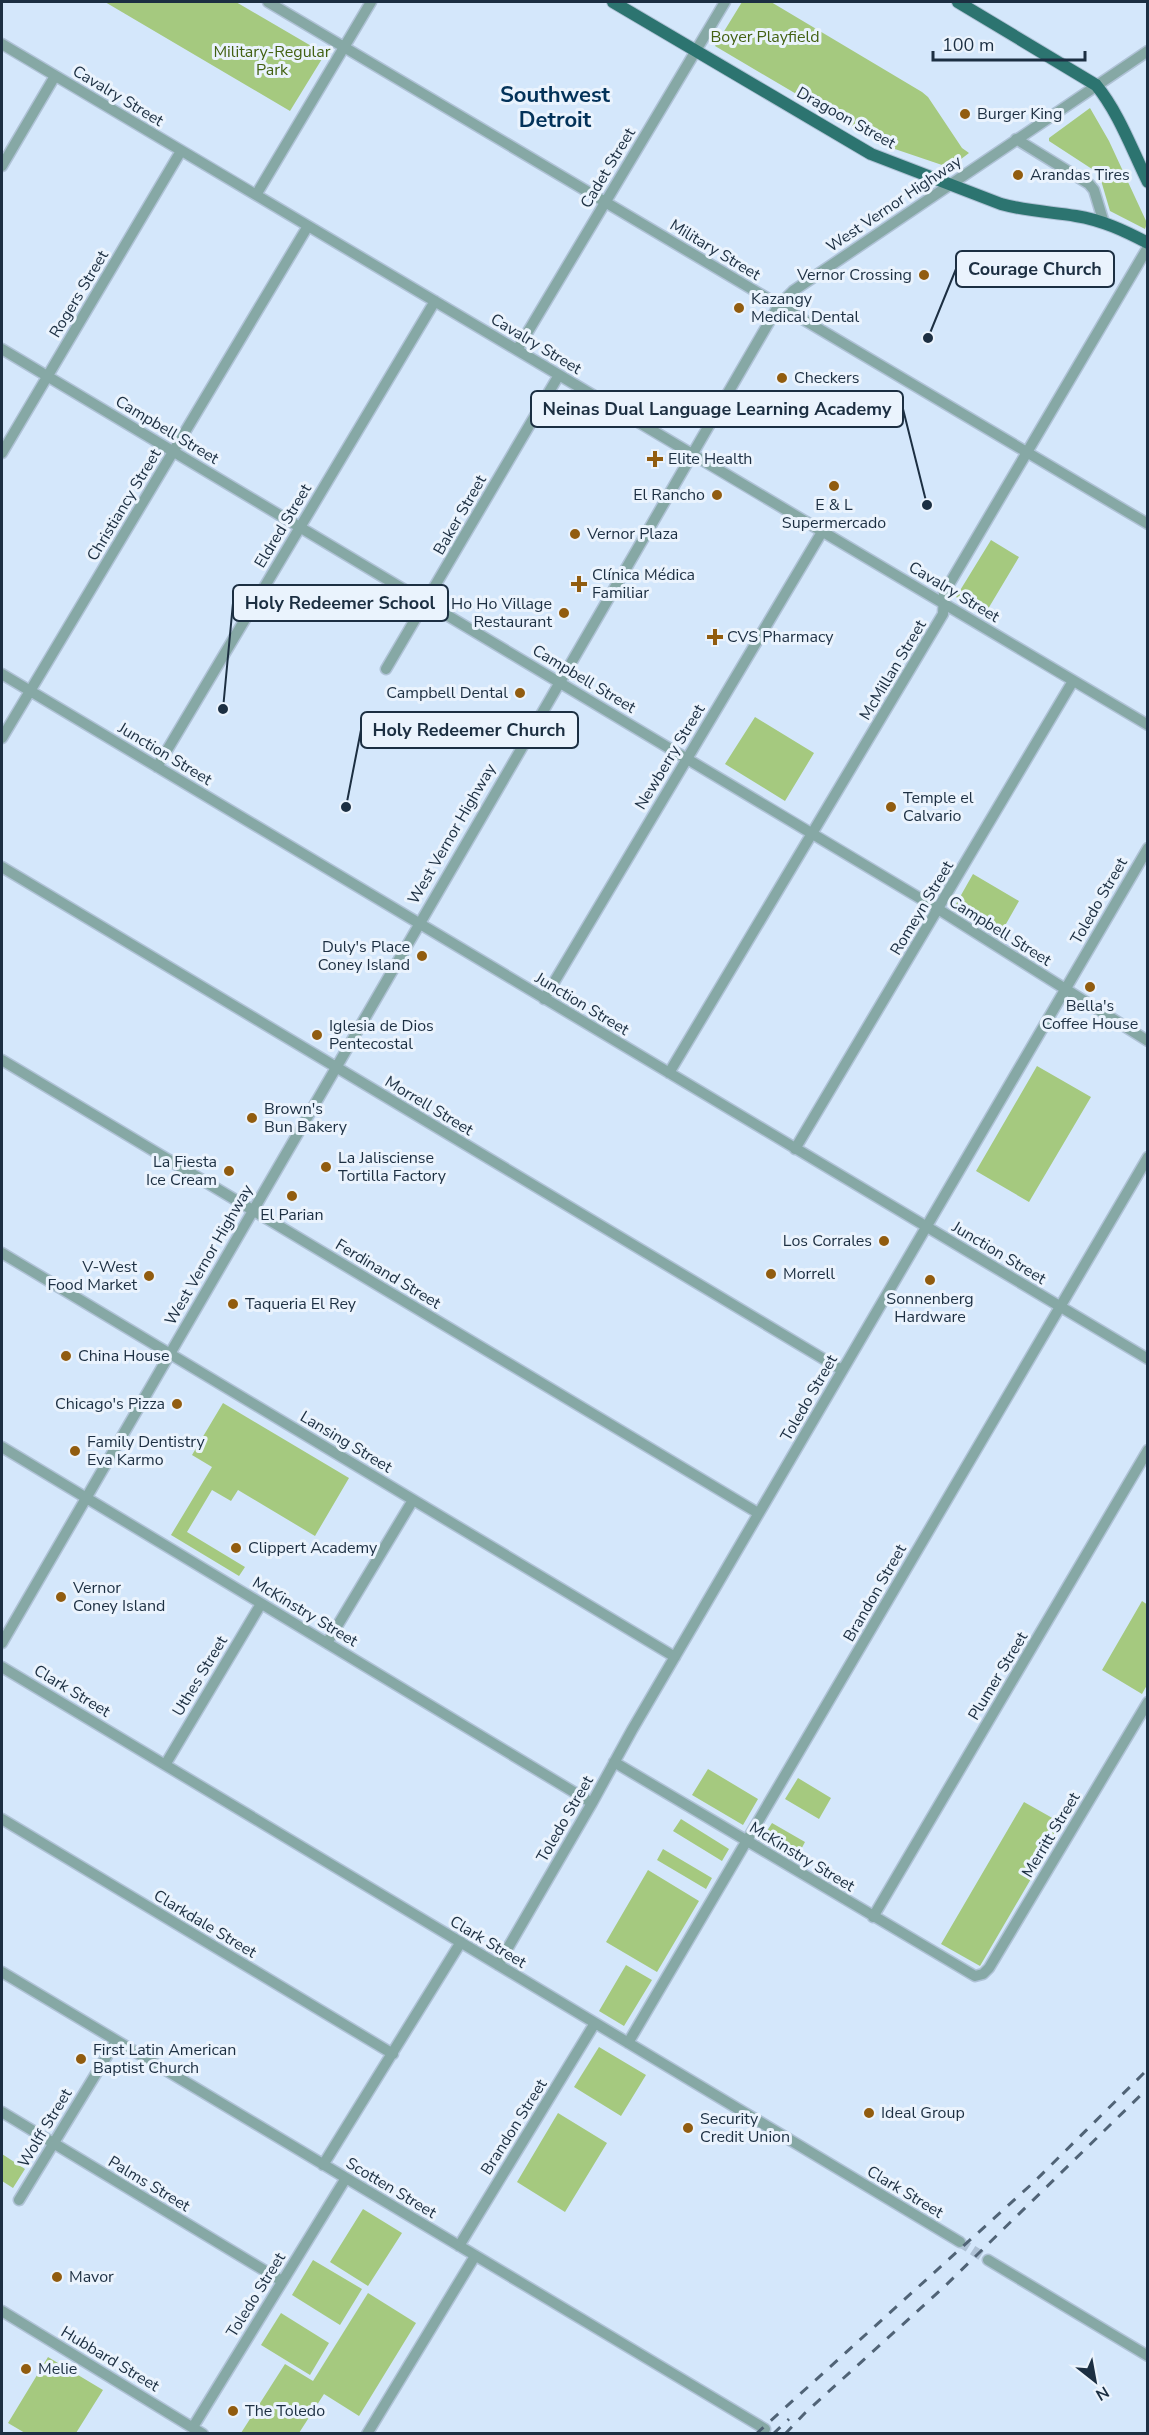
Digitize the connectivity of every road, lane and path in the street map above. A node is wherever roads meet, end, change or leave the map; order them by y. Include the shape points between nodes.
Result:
1 (268, 2) edge
2 (371, 2) edge
3 (613, 2) edge
4 (725, 2) edge
5 (958, 2) edge
6 (2, 44) edge
7 (344, 47) junction
8 (696, 51) junction
9 (1148, 51) edge
10 (55, 76) junction
11 (1096, 85) junction
12 (1016, 139) junction
13 (182, 151) junction
14 (2, 166) edge
15 (1148, 182) edge
16 (948, 184) junction
17 (256, 195) junction
18 (605, 202) junction
19 (1104, 223) junction
20 (308, 226) junction
21 (1148, 245) edge
22 (435, 301) junction
23 (779, 305) junction
24 (2, 349) edge
25 (518, 350) junction
26 (559, 375) junction
27 (47, 376) junction
28 (174, 452) junction
29 (1027, 452) junction
30 (2, 453) edge
31 (691, 453) junction
32 (1148, 524) edge
33 (300, 527) junction
34 (822, 532) junction
35 (426, 602) junction
36 (943, 604) junction
37 (386, 669) dead end
38 (2, 674) edge
39 (558, 681) junction
40 (1073, 681) junction
41 (30, 691) junction
42 (1148, 725) edge
43 (2, 738) edge
44 (687, 759) junction
45 (157, 767) junction
46 (813, 834) junction
47 (1148, 848) edge
48 (2, 867) edge
49 (938, 909) junction
50 (418, 924) junction
51 (1065, 989) junction
52 (544, 999) junction
53 (1148, 1041) edge
54 (2, 1060) edge
55 (335, 1067) junction
56 (669, 1073) junction
57 (795, 1149) junction
58 (1148, 1157) edge
59 (253, 1211) junction
60 (926, 1227) junction
61 (2, 1253) edge
62 (1060, 1307) junction
63 (170, 1354) junction
64 (1148, 1359) edge
65 (842, 1370) junction
66 (2, 1447) edge
67 (1148, 1450) edge
68 (86, 1498) junction
69 (413, 1500) junction
70 (758, 1513) junction
71 (261, 1604) junction
72 (2, 1643) edge
73 (327, 1643) junction
74 (675, 1657) junction
75 (2, 1666) edge
76 (1148, 1702) edge
77 (614, 1762) junction
78 (165, 1764) junction
79 (592, 1803) junction
80 (2, 1819) edge
81 (746, 1841) junction
82 (873, 1917) junction
83 (461, 1942) junction
84 (498, 1965) junction
85 (2, 1972) edge
86 (975, 1976) joint
87 (595, 2023) junction
88 (116, 2041) junction
89 (628, 2043) junction
90 (393, 2054) junction
91 (2, 2112) edge
92 (53, 2144) junction
93 (323, 2164) junction
94 (346, 2178) junction
95 (19, 2200) dead end
96 (960, 2242) tunnel mouth
97 (459, 2246) junction
98 (475, 2256) junction
99 (988, 2260) tunnel mouth
100 (282, 2281) junction
101 (2, 2311) edge
102 (1148, 2356) edge
103 (193, 2427) junction
104 (765, 2429) dead end
105 (203, 2433) edge
106 (367, 2433) edge

1 - 7 street, Military Street
2 - 7 street
3 - 8 main road, Dragoon Street
4 - 8 street, Cadet Street
5 - 11 main road
6 - 10 street, Cavalry Street
7 - 17 street
7 - 18 street, Military Street
8 - 16 main road, Dragoon Street via 871,154
8 - 18 street, Cadet Street
9 - 11 street, West Vernor Highway
10 - 13 street, Cavalry Street
10 - 14 street
11 - 12 street, West Vernor Highway
11 - 15 main road via 1119,121
12 - 16 street, West Vernor Highway
12 - 19 street via 1089,184
13 - 17 street, Cavalry Street
13 - 27 street, Rogers Street
16 - 19 main road, Dragoon Street via 1023,210
16 - 23 street, West Vernor Highway via 793,291
17 - 20 street, Cavalry Street
18 - 23 street, Military Street
18 - 25 street, Cadet Street
19 - 21 main road, Dragoon Street
20 - 22 street, Cavalry Street
20 - 28 street, Christiancy Street
21 - 29 street, McMillan Street
22 - 25 street, Cavalry Street
22 - 33 street, Eldred Street
23 - 29 street, Military Street
23 - 31 street, West Vernor Highway
24 - 27 street, Campbell Street
25 - 26 street, Cavalry Street
26 - 31 street, Cavalry Street
26 - 35 street, Baker Street
27 - 28 street, Campbell Street
27 - 30 street, Rogers Street
28 - 33 street, Campbell Street
28 - 41 street, Christiancy Street
29 - 32 street, Military Street
29 - 36 street, McMillan Street via 944,593
31 - 34 street, Cavalry Street
31 - 39 street, West Vernor Highway
33 - 35 street, Campbell Street
33 - 45 street, Eldred Street
34 - 36 street, Cavalry Street
34 - 44 street, Newberry Street
35 - 37 street, Baker Street
35 - 39 street, Campbell Street
36 - 40 street, Cavalry Street
36 - 46 street, McMillan Street via 943,614
38 - 41 street, Junction Street
39 - 44 street, Campbell Street
39 - 50 street, West Vernor Highway
40 - 42 street, Cavalry Street
40 - 49 street, Romeyn Street
41 - 43 street, Christiancy Street
41 - 45 street, Junction Street
44 - 46 street, Campbell Street
44 - 52 street, Newberry Street
45 - 50 street, Junction Street
46 - 49 street, Campbell Street
46 - 56 street, McMillan Street
47 - 51 street, Toledo Street
48 - 55 street, Morrell Street
49 - 51 street, Campbell Street
49 - 57 street, Romeyn Street
50 - 52 street, Junction Street
50 - 55 street, West Vernor Highway
51 - 53 street, Campbell Street
51 - 60 street, Toledo Street
52 - 56 street, Junction Street
54 - 59 street, Ferdinand Street
55 - 59 street, West Vernor Highway
55 - 65 street, Morrell Street
56 - 57 street, Junction Street
57 - 60 street, Junction Street
58 - 62 street, Brandon Street
59 - 63 street, West Vernor Highway
59 - 70 street, Ferdinand Street
60 - 62 street, Junction Street
60 - 65 street, Toledo Street
61 - 63 street, Lansing Street
62 - 64 street, Junction Street
62 - 81 street, Brandon Street
63 - 68 street, West Vernor Highway
63 - 69 street, Lansing Street
65 - 70 street, Toledo Street
66 - 68 street, McKinstry Street
67 - 82 street, Plumer Street
68 - 71 street, McKinstry Street
68 - 72 street, West Vernor Highway
69 - 73 street
69 - 74 street, Lansing Street
70 - 74 street, Toledo Street
71 - 73 street, McKinstry Street
71 - 78 street, Uthes Street
73 - 79 street, McKinstry Street
74 - 77 street, Toledo Street
75 - 78 street, Clark Street
76 - 86 street, Merritt Street via 989,1968
77 - 79 street, Toledo Street
77 - 81 street, McKinstry Street
78 - 83 street, Clark Street
79 - 84 street, Toledo Street
80 - 90 street, Clarkdale Street
81 - 82 street, McKinstry Street
81 - 89 street, Brandon Street
82 - 86 street, McKinstry Street
83 - 84 street, Clark Street
83 - 90 street
84 - 87 street, Clark Street
85 - 88 street, Scotten Street
87 - 89 street, Clark Street
87 - 97 street, Brandon Street
88 - 92 street, Wolff Street
88 - 93 street, Scotten Street
89 - 96 street, Clark Street
90 - 93 street
91 - 92 street, Palms Street
92 - 95 street, Wolff Street
92 - 100 street, Palms Street
93 - 94 street, Scotten Street
94 - 97 street, Scotten Street
94 - 100 street, Toledo Street
97 - 98 street, Scotten Street
98 - 104 street, Scotten Street
98 - 106 street
99 - 102 street
100 - 103 street, Toledo Street
101 - 103 street, Hubbard Street
103 - 105 street, Hubbard Street

